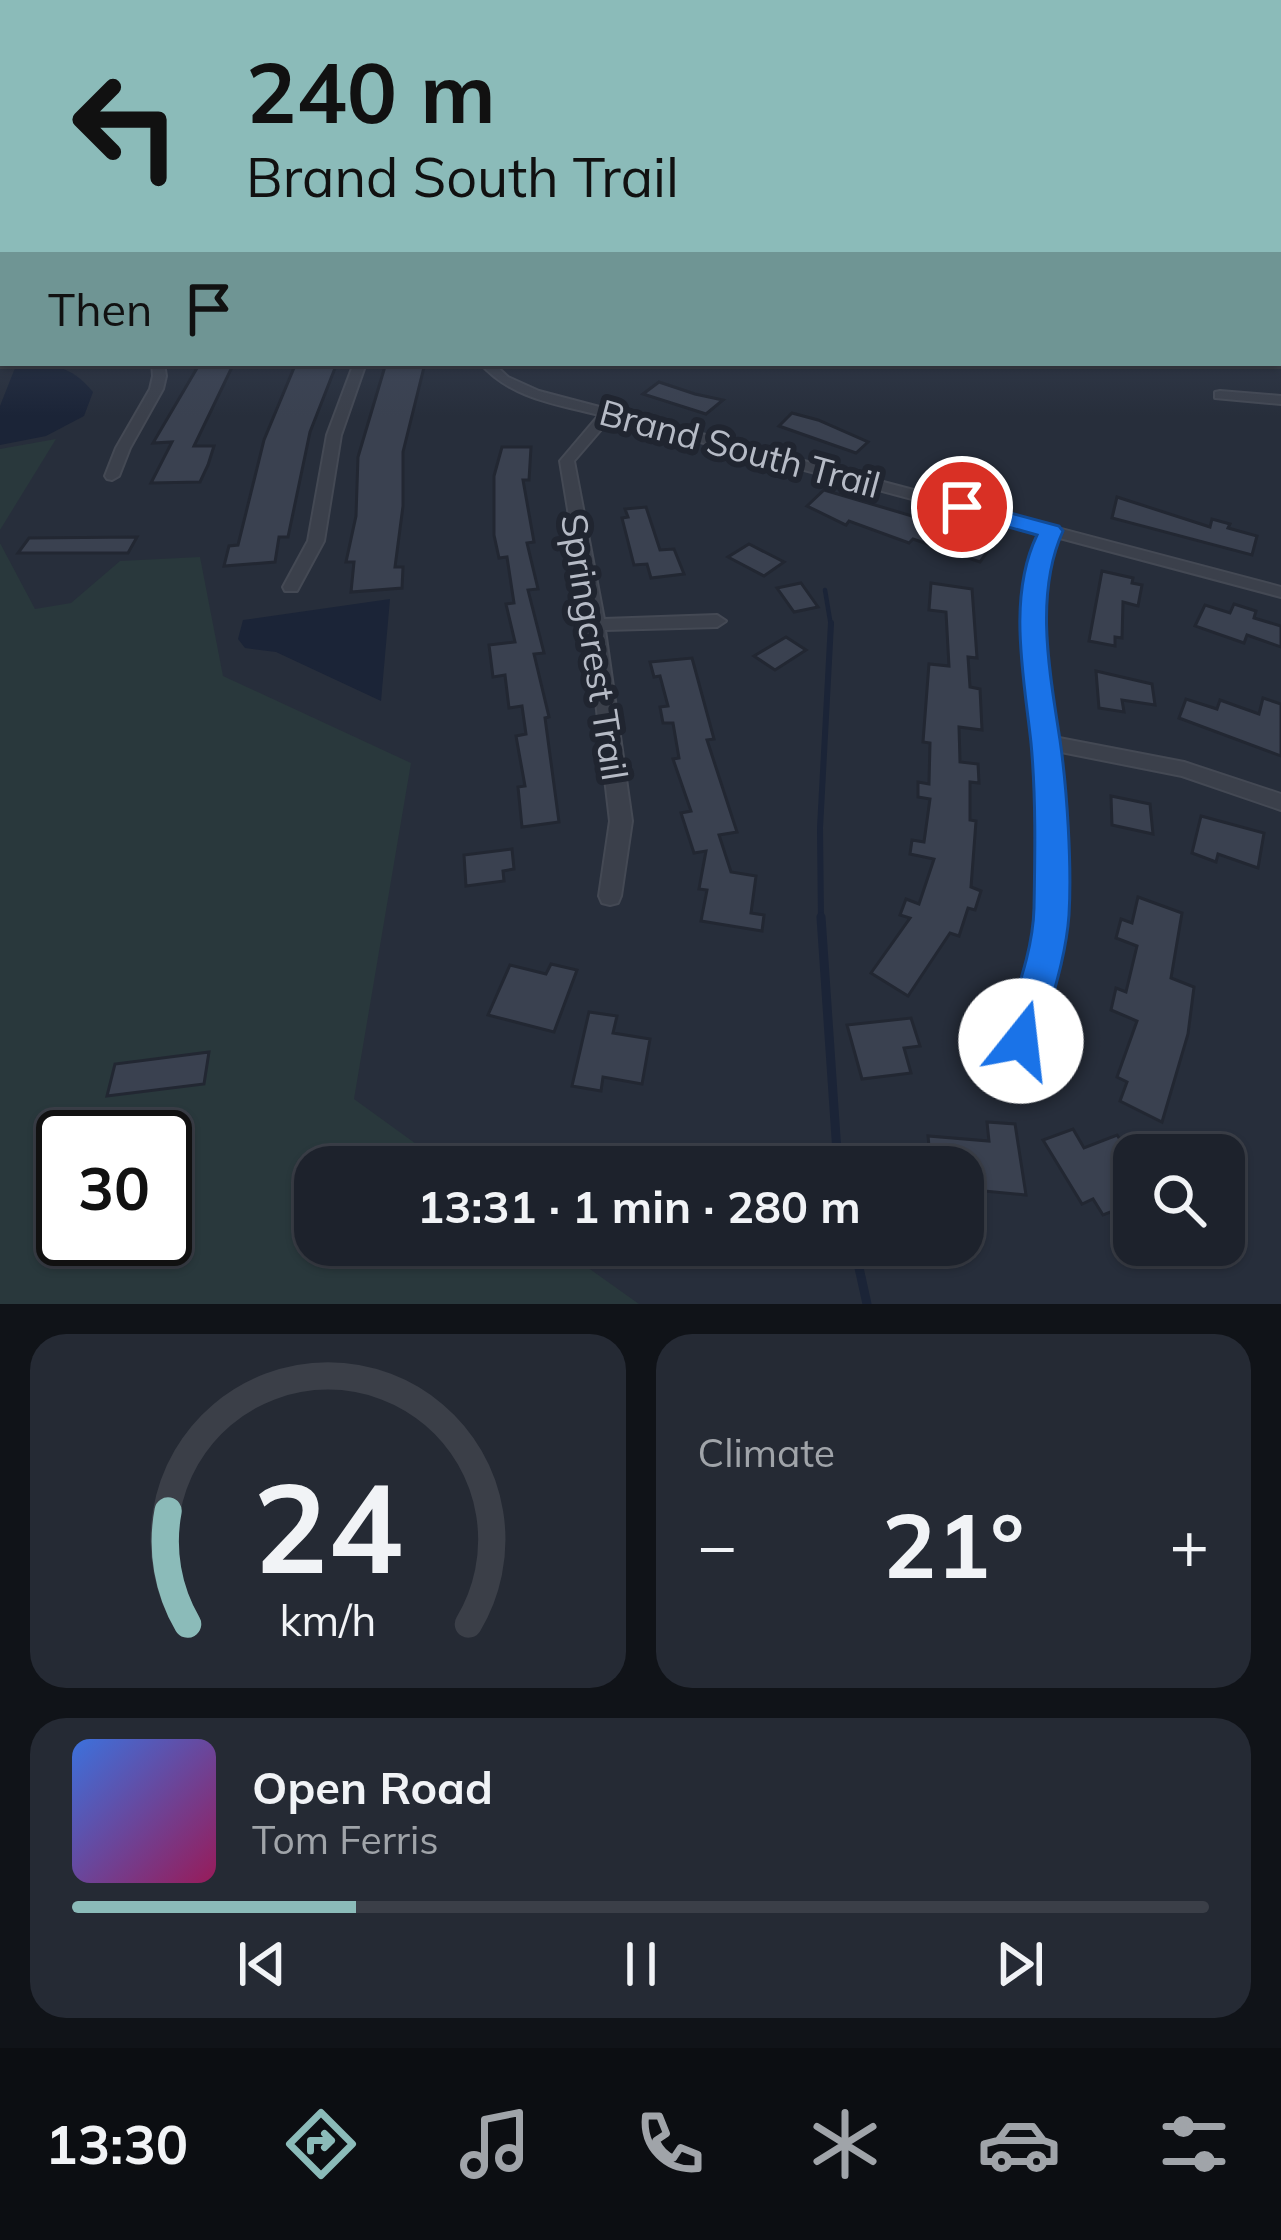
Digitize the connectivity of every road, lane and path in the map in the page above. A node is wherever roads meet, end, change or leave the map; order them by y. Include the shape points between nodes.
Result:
1 (159, 366) edge
2 (359, 366) edge
3 (489, 366) edge
4 (1220, 395) dead end
5 (1281, 400) edge
6 (608, 413) junction
7 (112, 476) dead end
8 (1051, 531) junction
9 (291, 587) dead end
10 (1281, 592) edge
11 (717, 621) dead end
12 (596, 626) junction
13 (1046, 742) junction
14 (1281, 802) edge
15 (610, 896) dead end
16 (1021, 1041) dead end

1 - 7 street via 159,384 115,456
2 - 9 street via 334,435 316,541
3 - 6 street, Brand South Trail via 534,394
4 - 5 street
6 - 8 street, Brand South Trail
6 - 12 street, Springcrest Trail via 567,461
8 - 10 street, Brand South Trail
8 - 13 street via 1035,612 1035,688
11 - 12 street
12 - 15 street, Springcrest Trail via 621,820
13 - 14 street via 1184,770
13 - 16 street via 1052,913

